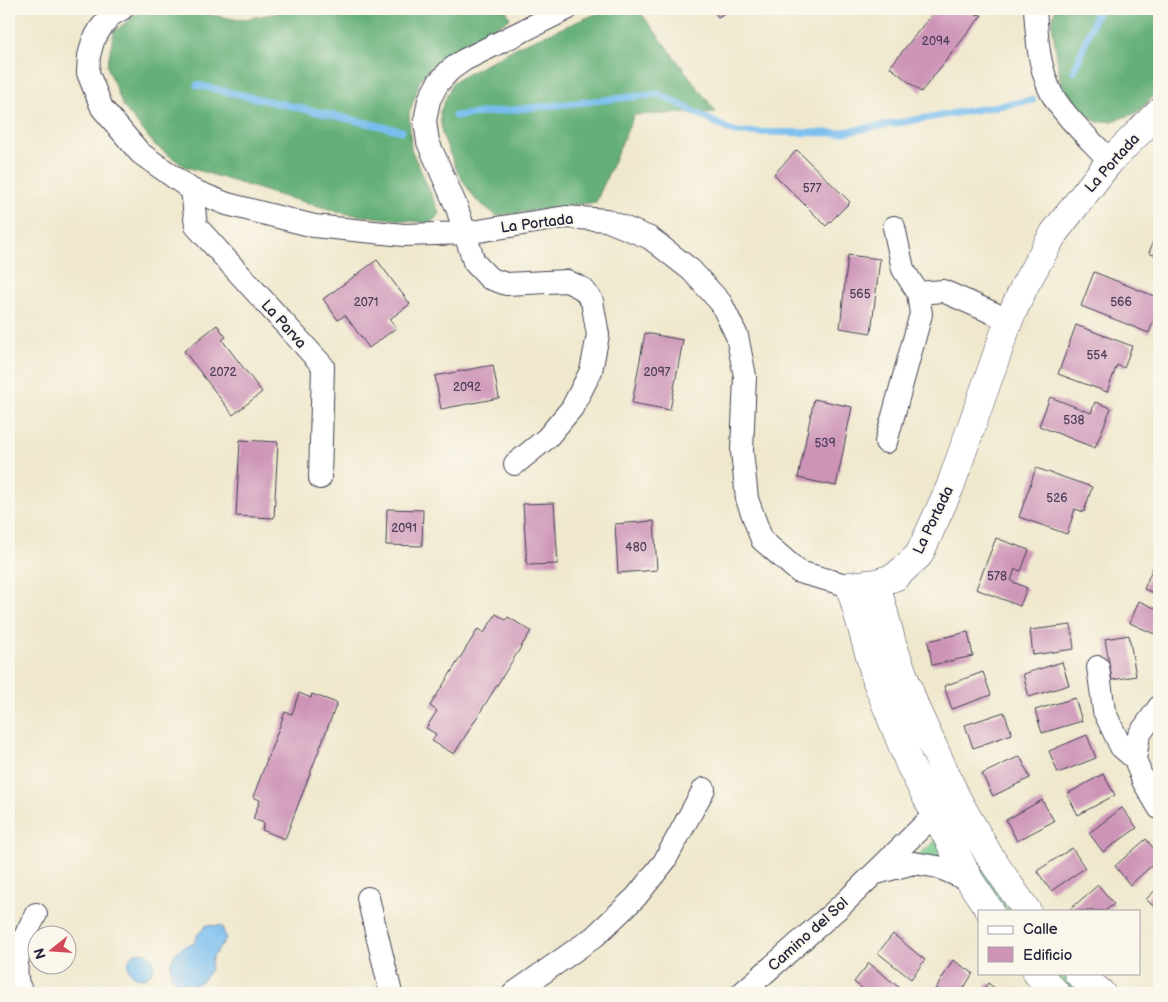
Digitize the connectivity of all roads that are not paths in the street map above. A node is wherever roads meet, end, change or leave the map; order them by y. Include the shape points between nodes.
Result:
1 (122, 9) edge
2 (567, 9) edge
3 (1035, 9) edge
4 (1159, 112) edge
5 (1110, 161) junction
6 (192, 190) junction
7 (894, 227) dead end
8 (466, 233) junction
9 (918, 293) junction
10 (1009, 320) junction
11 (886, 442) dead end
12 (515, 464) dead end
13 (320, 478) dead end
14 (876, 583) junction
15 (850, 586) junction
16 (1098, 667) dead end
17 (1159, 707) edge
18 (1135, 759) junction
19 (704, 789) dead end
20 (946, 806) junction
21 (1159, 808) edge
22 (874, 874) junction
23 (970, 881) junction
24 (368, 898) dead end
25 (989, 910) edge
26 (1026, 910) edge
27 (36, 914) dead end
28 (1038, 974) edge
29 (1079, 974) edge
30 (22, 993) edge
31 (391, 993) edge
32 (514, 993) edge
33 (742, 993) edge
34 (1056, 993) edge
35 (1101, 993) edge

1 - 6 street, La Portada via 111,16 93,41 88,73 102,108 140,153
2 - 8 street via 464,60 438,83 429,100 425,121 428,142
3 - 5 street via 1039,56 1050,89 1069,117
4 - 5 street, La Portada
5 - 10 street, La Portada via 1054,233
6 - 8 street, La Portada via 227,204 314,226 404,234
6 - 13 street, La Parva via 196,226 323,366
7 - 9 street via 903,269
8 - 12 street via 474,262 489,278 506,284 568,281 583,289 592,301 598,334 591,371 572,408 547,438
8 - 15 street, La Portada via 566,217 606,220 650,238 691,270 721,303 737,336 745,376 742,451 746,499 762,540 799,572
9 - 10 street via 943,291
9 - 11 street via 921,314
10 - 14 street, La Portada via 950,488 918,555 895,577
14 - 15 street, La Portada
14 - 20 street via 892,643
15 - 20 street via 877,682 910,765
16 - 18 street via 1104,712 1121,747
17 - 18 street via 1139,734
18 - 21 street
19 - 32 street via 664,862 636,897 594,937
20 - 22 street, Camino del Sol
20 - 23 street
20 - 26 street via 990,857
22 - 23 street, Camino del Sol via 914,863 938,867
22 - 33 street, Camino del Sol
23 - 25 street
24 - 31 street
27 - 30 street via 18,954 17,978
28 - 34 street
29 - 35 street

